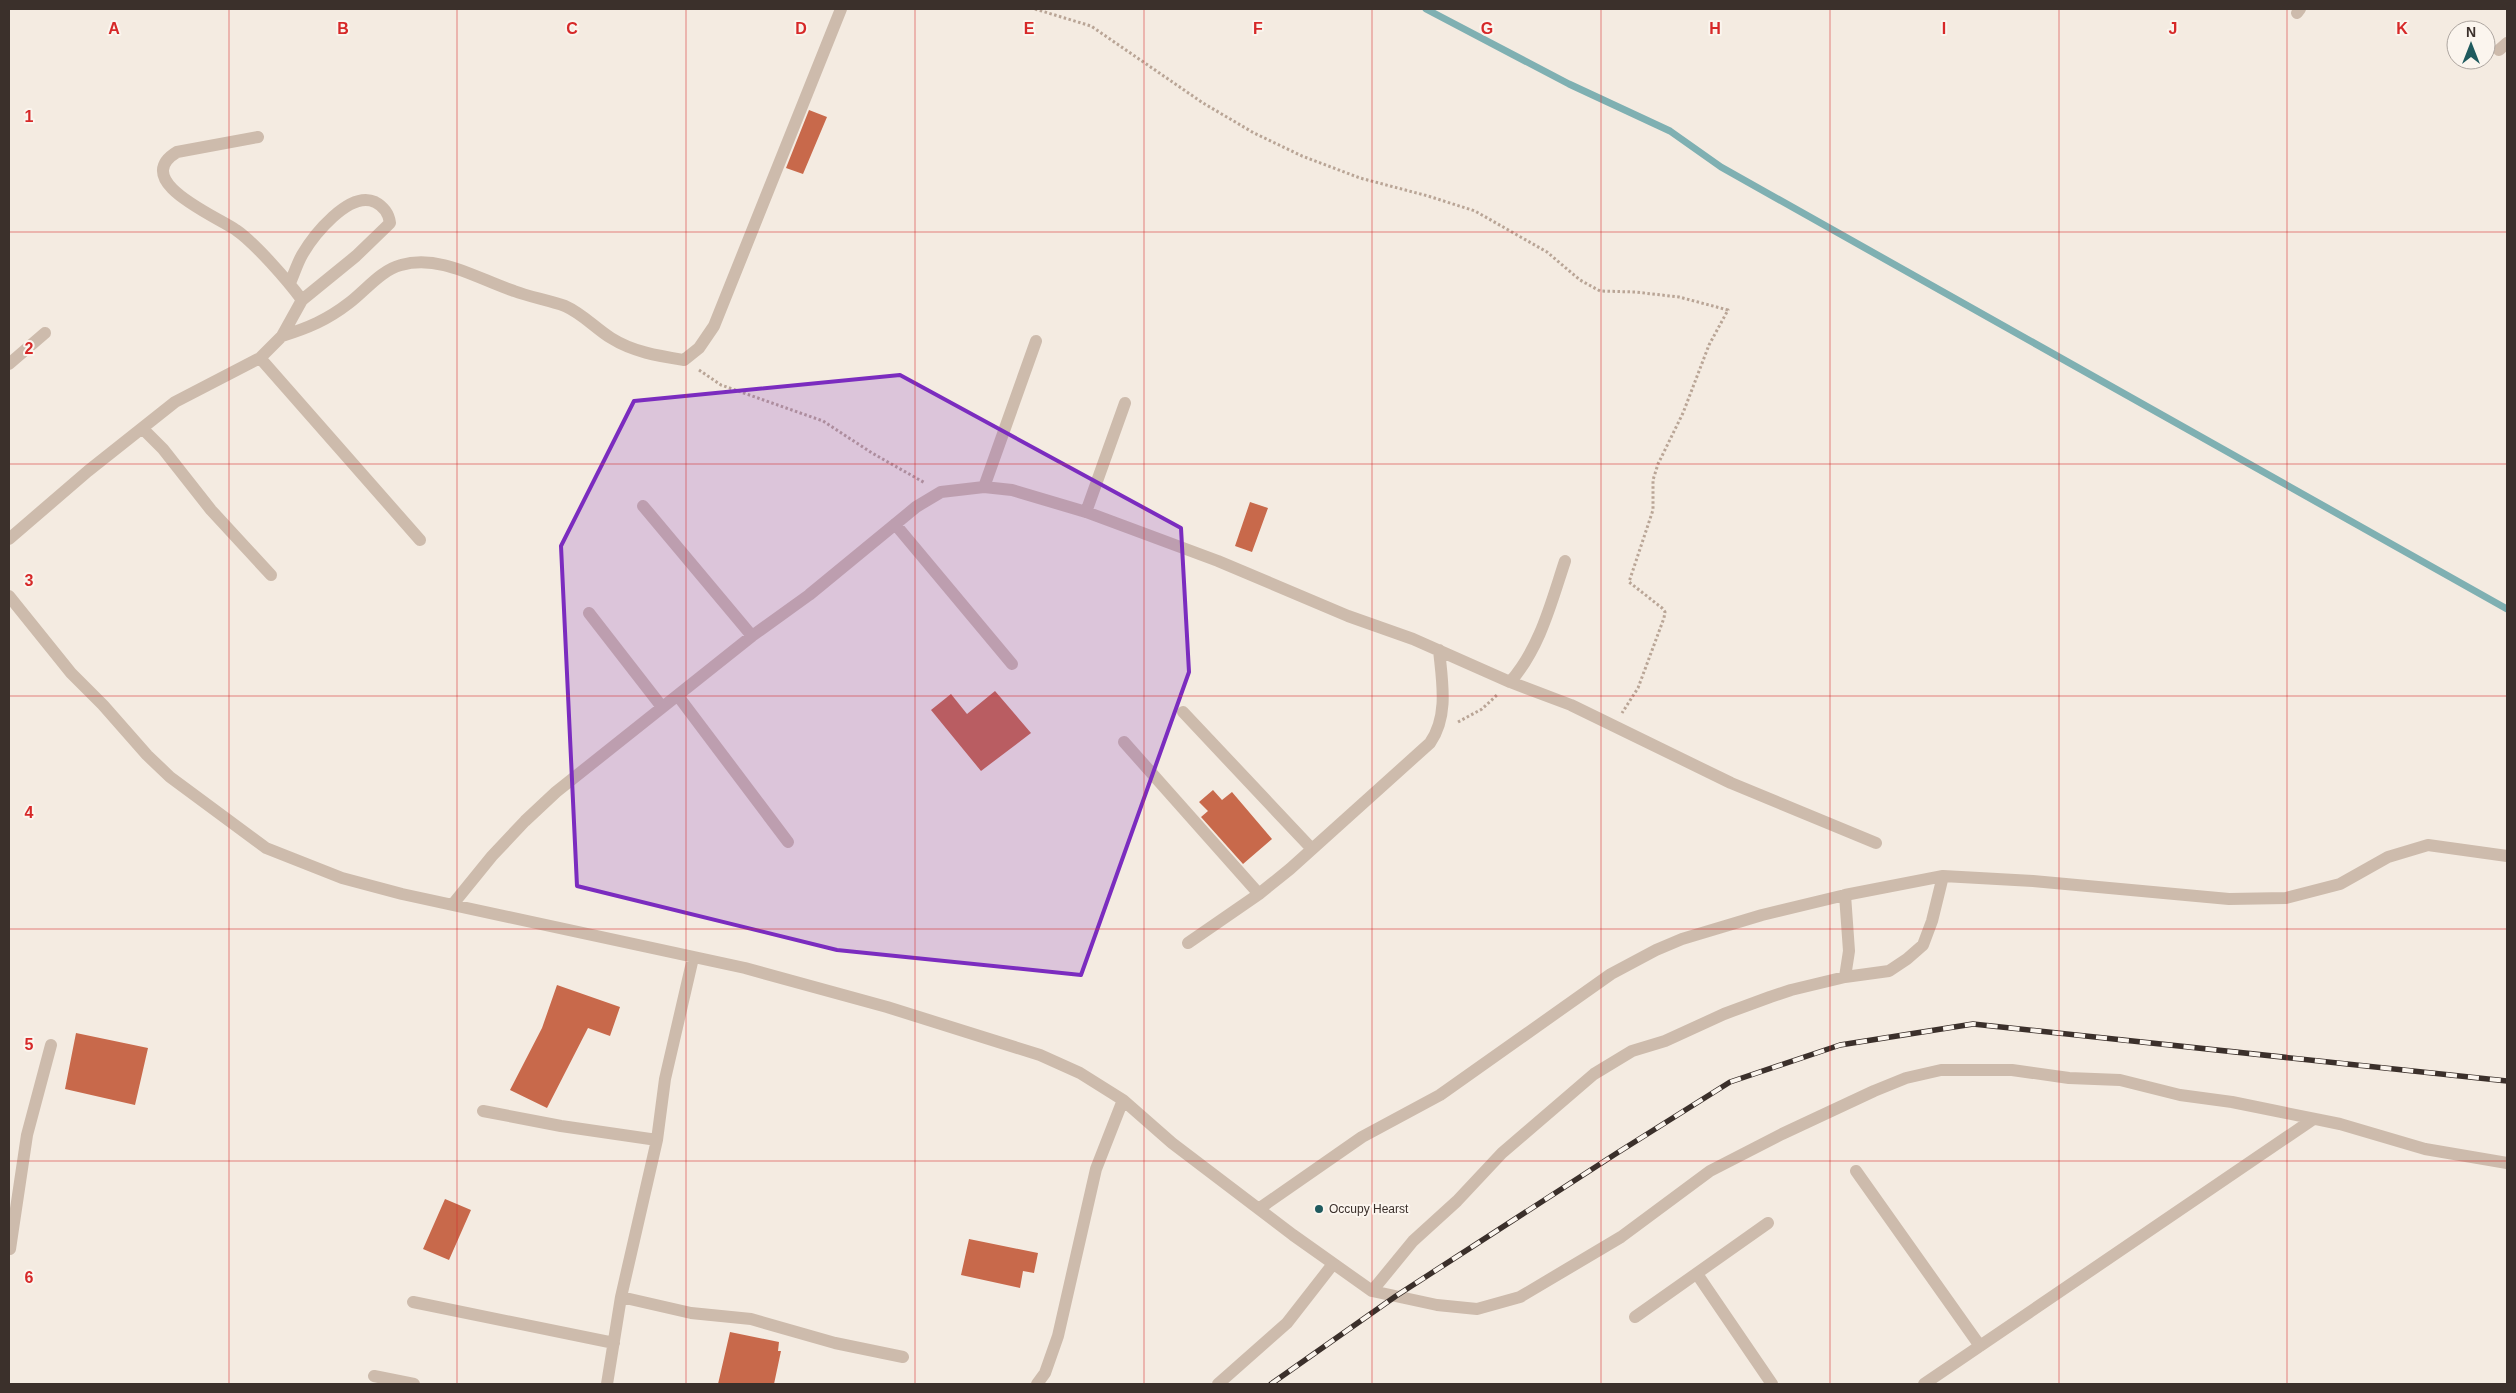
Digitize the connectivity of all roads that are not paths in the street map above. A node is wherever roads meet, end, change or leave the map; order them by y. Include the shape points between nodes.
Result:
1 (841, 9) edge
2 (258, 137) dead end
3 (290, 284) junction
4 (302, 300) junction
5 (45, 333) dead end
6 (282, 336) junction
7 (1036, 342) dead end
8 (260, 358) junction
9 (9, 364) edge
10 (1126, 403) dead end
11 (143, 429) junction
12 (984, 487) junction
13 (642, 506) dead end
14 (1086, 512) junction
15 (895, 524) junction
16 (9, 539) edge
17 (420, 540) dead end
18 (1565, 561) dead end
19 (270, 575) dead end
20 (9, 596) edge
21 (589, 612) dead end
22 (752, 636) junction
23 (1439, 650) junction
24 (1012, 664) dead end
25 (1510, 682) junction
26 (678, 696) junction
27 (662, 707) junction
28 (1183, 712) dead end
29 (1124, 742) dead end
30 (788, 842) dead end
31 (1876, 843) dead end
32 (1312, 849) junction
33 (2507, 856) edge
34 (1943, 876) junction
35 (1259, 894) junction
36 (1844, 895) junction
37 (453, 904) junction
38 (1188, 943) dead end
39 (693, 958) junction
40 (1845, 977) junction
41 (50, 1044) dead end
42 (1122, 1100) junction
43 (483, 1111) dead end
44 (2312, 1120) junction
45 (657, 1140) junction
46 (2507, 1163) edge
47 (1856, 1171) dead end
48 (1260, 1208) junction
49 (1768, 1223) dead end
50 (9, 1252) edge
51 (1333, 1264) junction
52 (1696, 1274) junction
53 (1372, 1291) junction
54 (621, 1297) junction
55 (413, 1302) dead end
56 (1635, 1317) dead end
57 (614, 1343) junction
58 (1980, 1346) junction
59 (902, 1357) dead end
60 (374, 1376) dead end
61 (414, 1384) edge
62 (608, 1384) edge
63 (1037, 1384) edge
64 (1218, 1384) edge
65 (1772, 1384) edge
66 (1924, 1384) edge

1 - 6 street via 714,326 700,348 684,360 640,351 611,338 588,318 564,306 514,291 471,272 417,262 399,265 382,275 349,304 316,325
2 - 3 street via 177,152 168,158 165,176 170,186 187,202 237,230
3 - 4 street
3 - 4 street via 301,256 315,235 346,206 364,200 374,202 386,211 390,223
4 - 6 street
5 - 9 street
6 - 8 street
7 - 12 street
8 - 11 street via 175,402
8 - 17 street
10 - 14 street
11 - 16 street
11 - 19 street
12 - 14 street via 1012,490
12 - 15 street via 941,492
13 - 22 street
14 - 23 street
15 - 22 street via 809,595
15 - 24 street
18 - 25 street via 1537,641 1523,667
20 - 37 street via 71,674 170,778 266,848 342,878
21 - 27 street
22 - 26 street
23 - 25 street
23 - 32 street via 1443,694 1439,730 1430,743
25 - 31 street via 1614,724 1731,783
26 - 27 street
26 - 30 street
27 - 37 street via 525,820
28 - 32 street
29 - 35 street
32 - 35 street
33 - 34 street via 2428,845 2388,857 2340,884 2286,898 2229,899
34 - 36 street
34 - 40 street via 1924,945 1889,971
35 - 38 street
36 - 40 street via 1849,951
36 - 48 street via 1762,915 1682,940 1620,969 1440,1095 1362,1137
37 - 39 street
39 - 42 street via 745,968 888,1007 1040,1055 1080,1073
39 - 45 street via 665,1079
40 - 53 street via 1790,990 1724,1014 1665,1041 1632,1051 1594,1074 1502,1152 1457,1201 1413,1241
41 - 50 street via 27,1135
42 - 48 street via 1172,1143
42 - 63 street via 1096,1169 1058,1336 1045,1373
43 - 45 street
44 - 46 street via 2340,1124 2425,1148
44 - 53 street via 2120,1080 2069,1078 2012,1070 1941,1070 1906,1078 1874,1091 1710,1171 1621,1237 1520,1297 1477,1309 1437,1305
44 - 58 street
45 - 54 street
47 - 58 street
48 - 51 street
49 - 52 street
51 - 53 street
51 - 64 street via 1287,1323
52 - 56 street
52 - 65 street
54 - 57 street
54 - 59 street via 691,1313 751,1319 835,1343
55 - 57 street
57 - 62 street
58 - 66 street
60 - 61 street

